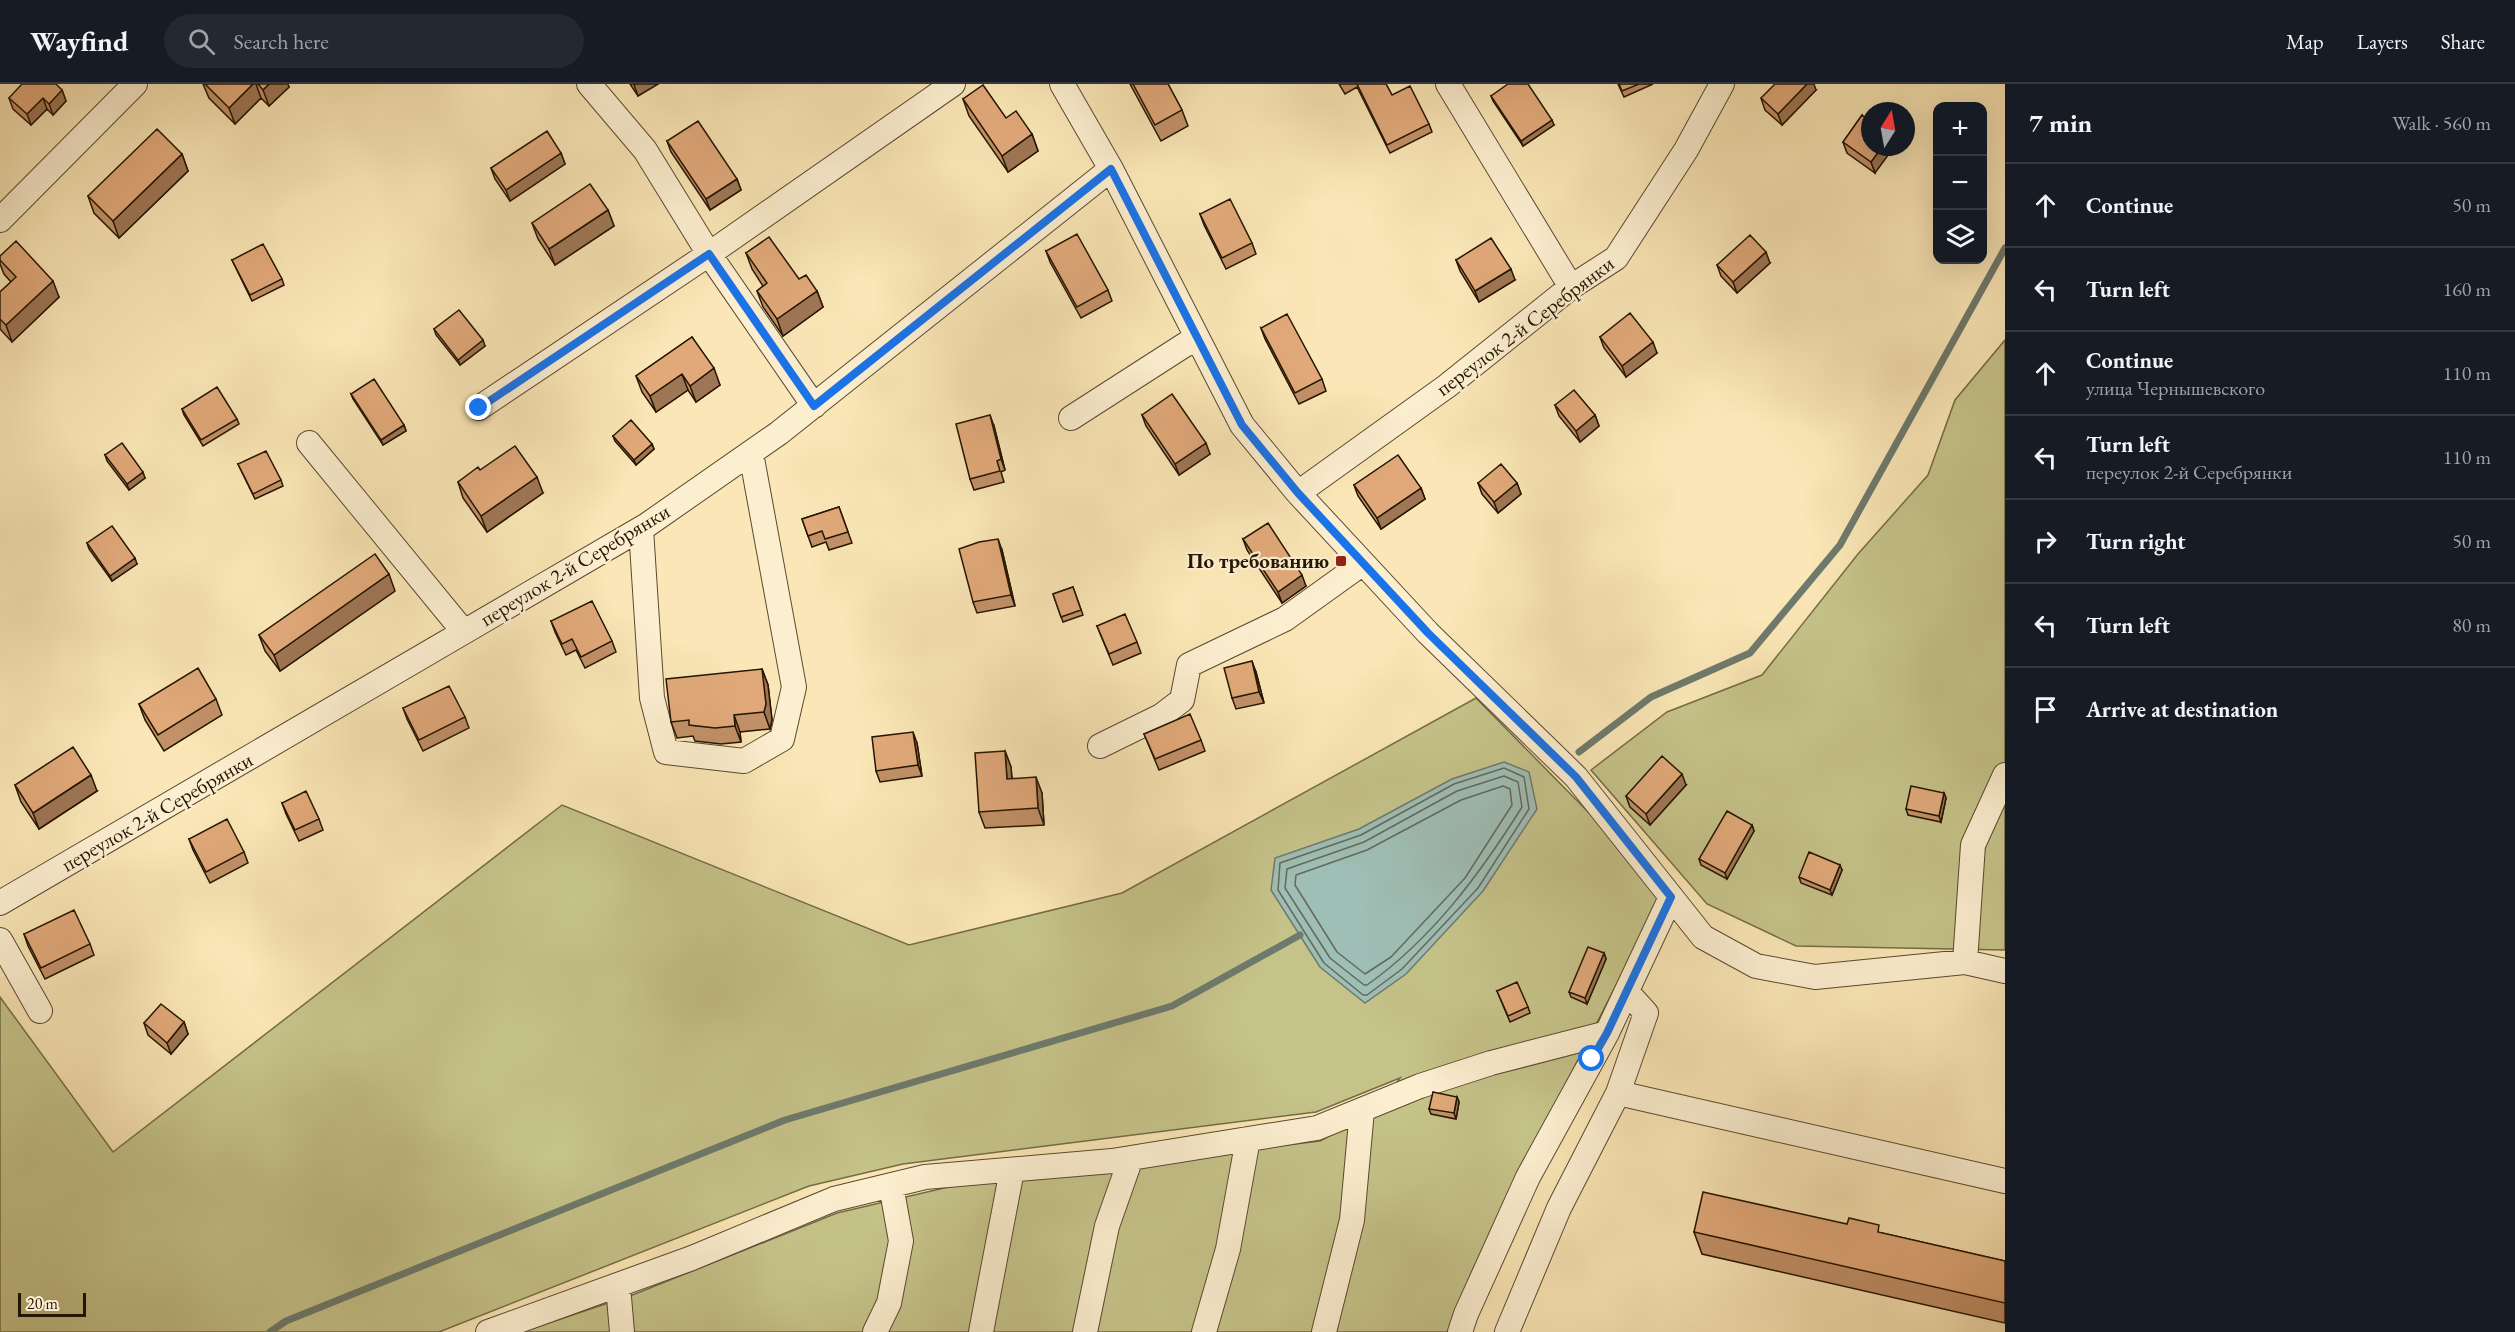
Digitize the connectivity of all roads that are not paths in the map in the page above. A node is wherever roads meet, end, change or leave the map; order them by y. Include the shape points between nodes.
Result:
1 (135, 84) edge
2 (589, 84) edge
3 (953, 84) edge
4 (1062, 84) edge
5 (1448, 84) edge
6 (1722, 84) edge
7 (1111, 169) junction
8 (0, 220) edge
9 (709, 254) junction
10 (1571, 287) junction
11 (1197, 337) junction
12 (814, 406) junction
13 (479, 408) dead end
14 (1071, 417) dead end
15 (309, 442) dead end
16 (751, 453) junction
17 (1298, 493) junction
18 (641, 529) junction
19 (1363, 563) junction
20 (464, 632) junction
21 (1100, 747) dead end
22 (2005, 775) edge
23 (1671, 897) junction
24 (0, 903) edge
25 (0, 940) edge
26 (1965, 962) junction
27 (2005, 971) edge
28 (1627, 992) junction
29 (40, 1011) dead end
30 (1607, 1033) junction
31 (1617, 1093) junction
32 (1362, 1110) junction
33 (1248, 1139) junction
34 (1131, 1158) junction
35 (1012, 1170) junction
36 (2005, 1181) edge
37 (891, 1185) junction
38 (618, 1286) junction
39 (488, 1332) edge
40 (622, 1332) edge
41 (875, 1332) edge
42 (981, 1332) edge
43 (1084, 1332) edge
44 (1204, 1332) edge
45 (1323, 1332) edge
46 (1460, 1332) edge
47 (1507, 1332) edge

1 - 8 street
2 - 9 street via 645,150
3 - 9 street
4 - 7 street
5 - 10 street
6 - 10 street, переулок 2-й Серебрянки via 1686,150 1616,258
7 - 11 street
7 - 12 street, переулок 2-й Серебрянки
9 - 12 street
9 - 13 street
10 - 17 street, переулок 2-й Серебрянки via 1447,386
11 - 14 street
11 - 17 street via 1242,425
12 - 16 street, переулок 2-й Серебрянки
15 - 20 street
16 - 18 street, переулок 2-й Серебрянки
16 - 18 street via 794,687 782,739 744,761 666,752 652,698
17 - 19 street
18 - 20 street, переулок 2-й Серебрянки
19 - 21 street via 1285,619 1189,665 1182,700 1161,716
19 - 23 street via 1428,633 1576,777
20 - 24 street, переулок 2-й Серебрянки
22 - 26 street via 1973,845
23 - 26 street via 1703,937 1756,966 1815,978
23 - 28 street
25 - 29 street
26 - 27 street
28 - 30 street
28 - 31 street via 1646,1013
30 - 32 street via 1491,1063
30 - 46 street via 1528,1178
31 - 36 street
31 - 47 street via 1559,1208
32 - 33 street via 1317,1128
32 - 45 street via 1352,1220
33 - 34 street
33 - 44 street via 1228,1249
34 - 35 street
34 - 43 street via 1107,1226
35 - 37 street via 925,1177
35 - 42 street
37 - 38 street via 834,1199
37 - 41 street via 901,1240 889,1303
38 - 39 street
38 - 40 street

